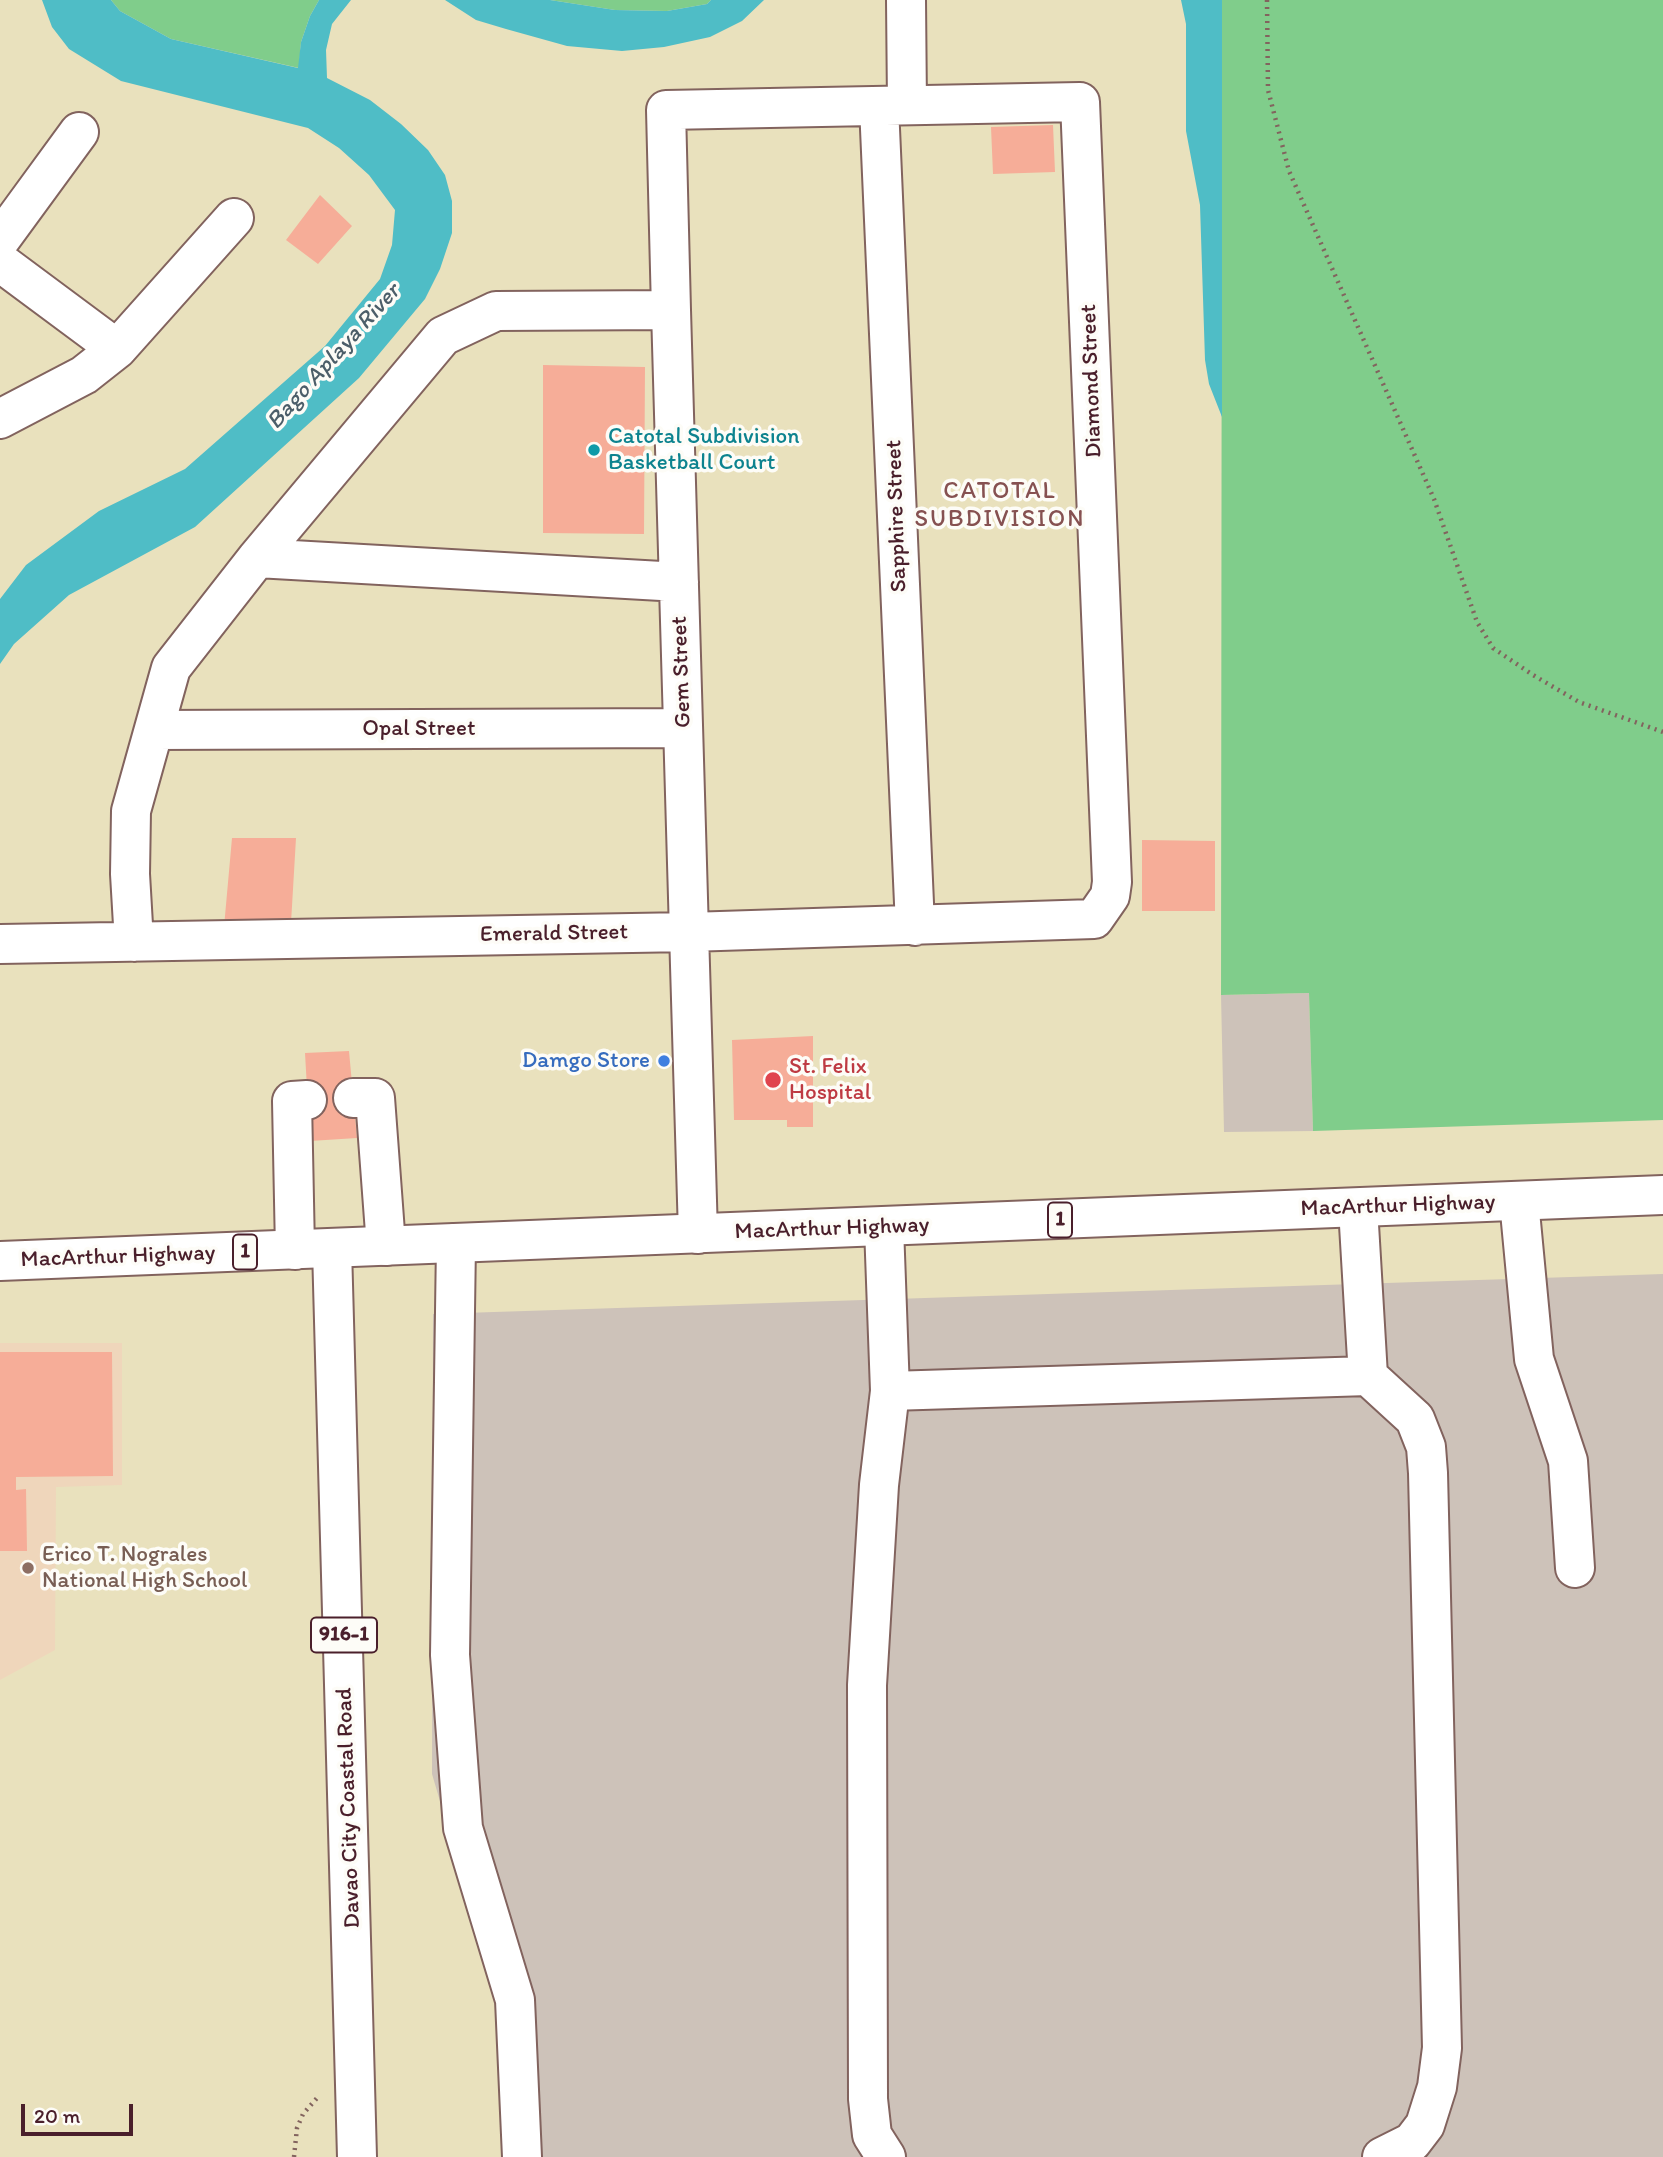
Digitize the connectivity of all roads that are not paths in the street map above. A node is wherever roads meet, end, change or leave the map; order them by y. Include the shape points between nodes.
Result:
1 (906, 0) edge
2 (893, 106) junction
3 (79, 132) dead end
4 (233, 218) dead end
5 (0, 240) edge
6 (0, 261) edge
7 (671, 310) junction
8 (117, 349) junction
9 (0, 419) edge
10 (257, 558) junction
11 (679, 582) junction
12 (683, 728) junction
13 (154, 730) junction
14 (1103, 910) joint
15 (915, 926) junction
16 (689, 932) junction
17 (134, 942) junction
18 (0, 944) edge
19 (353, 1098) dead end
20 (307, 1100) dead end
21 (1663, 1195) edge
22 (1519, 1201) junction
23 (1358, 1209) junction
24 (884, 1227) junction
25 (698, 1234) junction
26 (456, 1243) junction
27 (386, 1246) junction
28 (314, 1249) junction
29 (0, 1261) edge
30 (1368, 1376) junction
31 (890, 1391) junction
32 (1575, 1568) dead end
33 (358, 2157) edge
34 (522, 2157) edge
35 (886, 2157) edge
36 (1382, 2157) edge

1 - 2 main road, Sapphire Street
2 - 7 main road, Gem Street via 666,110
2 - 14 main road, Diamond Street via 1080,102 1112,882
2 - 15 main road, Sapphire Street
3 - 5 main road
4 - 8 main road
6 - 8 main road
7 - 10 main road via 496,311 443,336
7 - 11 main road, Gem Street
8 - 9 main road via 84,375
10 - 11 main road
10 - 13 main road via 171,668
11 - 12 main road, Gem Street
12 - 13 main road, Opal Street
12 - 16 main road, Gem Street
13 - 17 main road via 131,811
14 - 15 main road, Emerald Street via 1094,919 1081,921
15 - 16 main road, Emerald Street
16 - 17 main road, Emerald Street
16 - 25 main road, Gem Street
17 - 18 main road, Emerald Street
19 - 27 main road via 375,1098
20 - 28 main road, Davao City Coastal Road via 292,1101
21 - 22 main road, MacArthur Highway / 1
22 - 23 main road, MacArthur Highway / 1
22 - 32 main road via 1534,1359 1568,1461
23 - 24 main road, MacArthur Highway / 1
23 - 30 main road
24 - 25 main road, MacArthur Highway / 1
24 - 31 main road
25 - 26 main road, MacArthur Highway / 1
26 - 27 main road, MacArthur Highway / 1
26 - 34 main road via 450,1655 463,1828 514,2000
27 - 28 main road, MacArthur Highway / 1
28 - 29 main road, MacArthur Highway / 1
28 - 33 main road, Davao City Coastal Road / 916-1
30 - 31 main road
30 - 36 main road via 1415,1419 1426,1447 1442,2048 1437,2087 1425,2125 1412,2142
31 - 35 main road via 879,1485 867,1685 868,2099 872,2136

